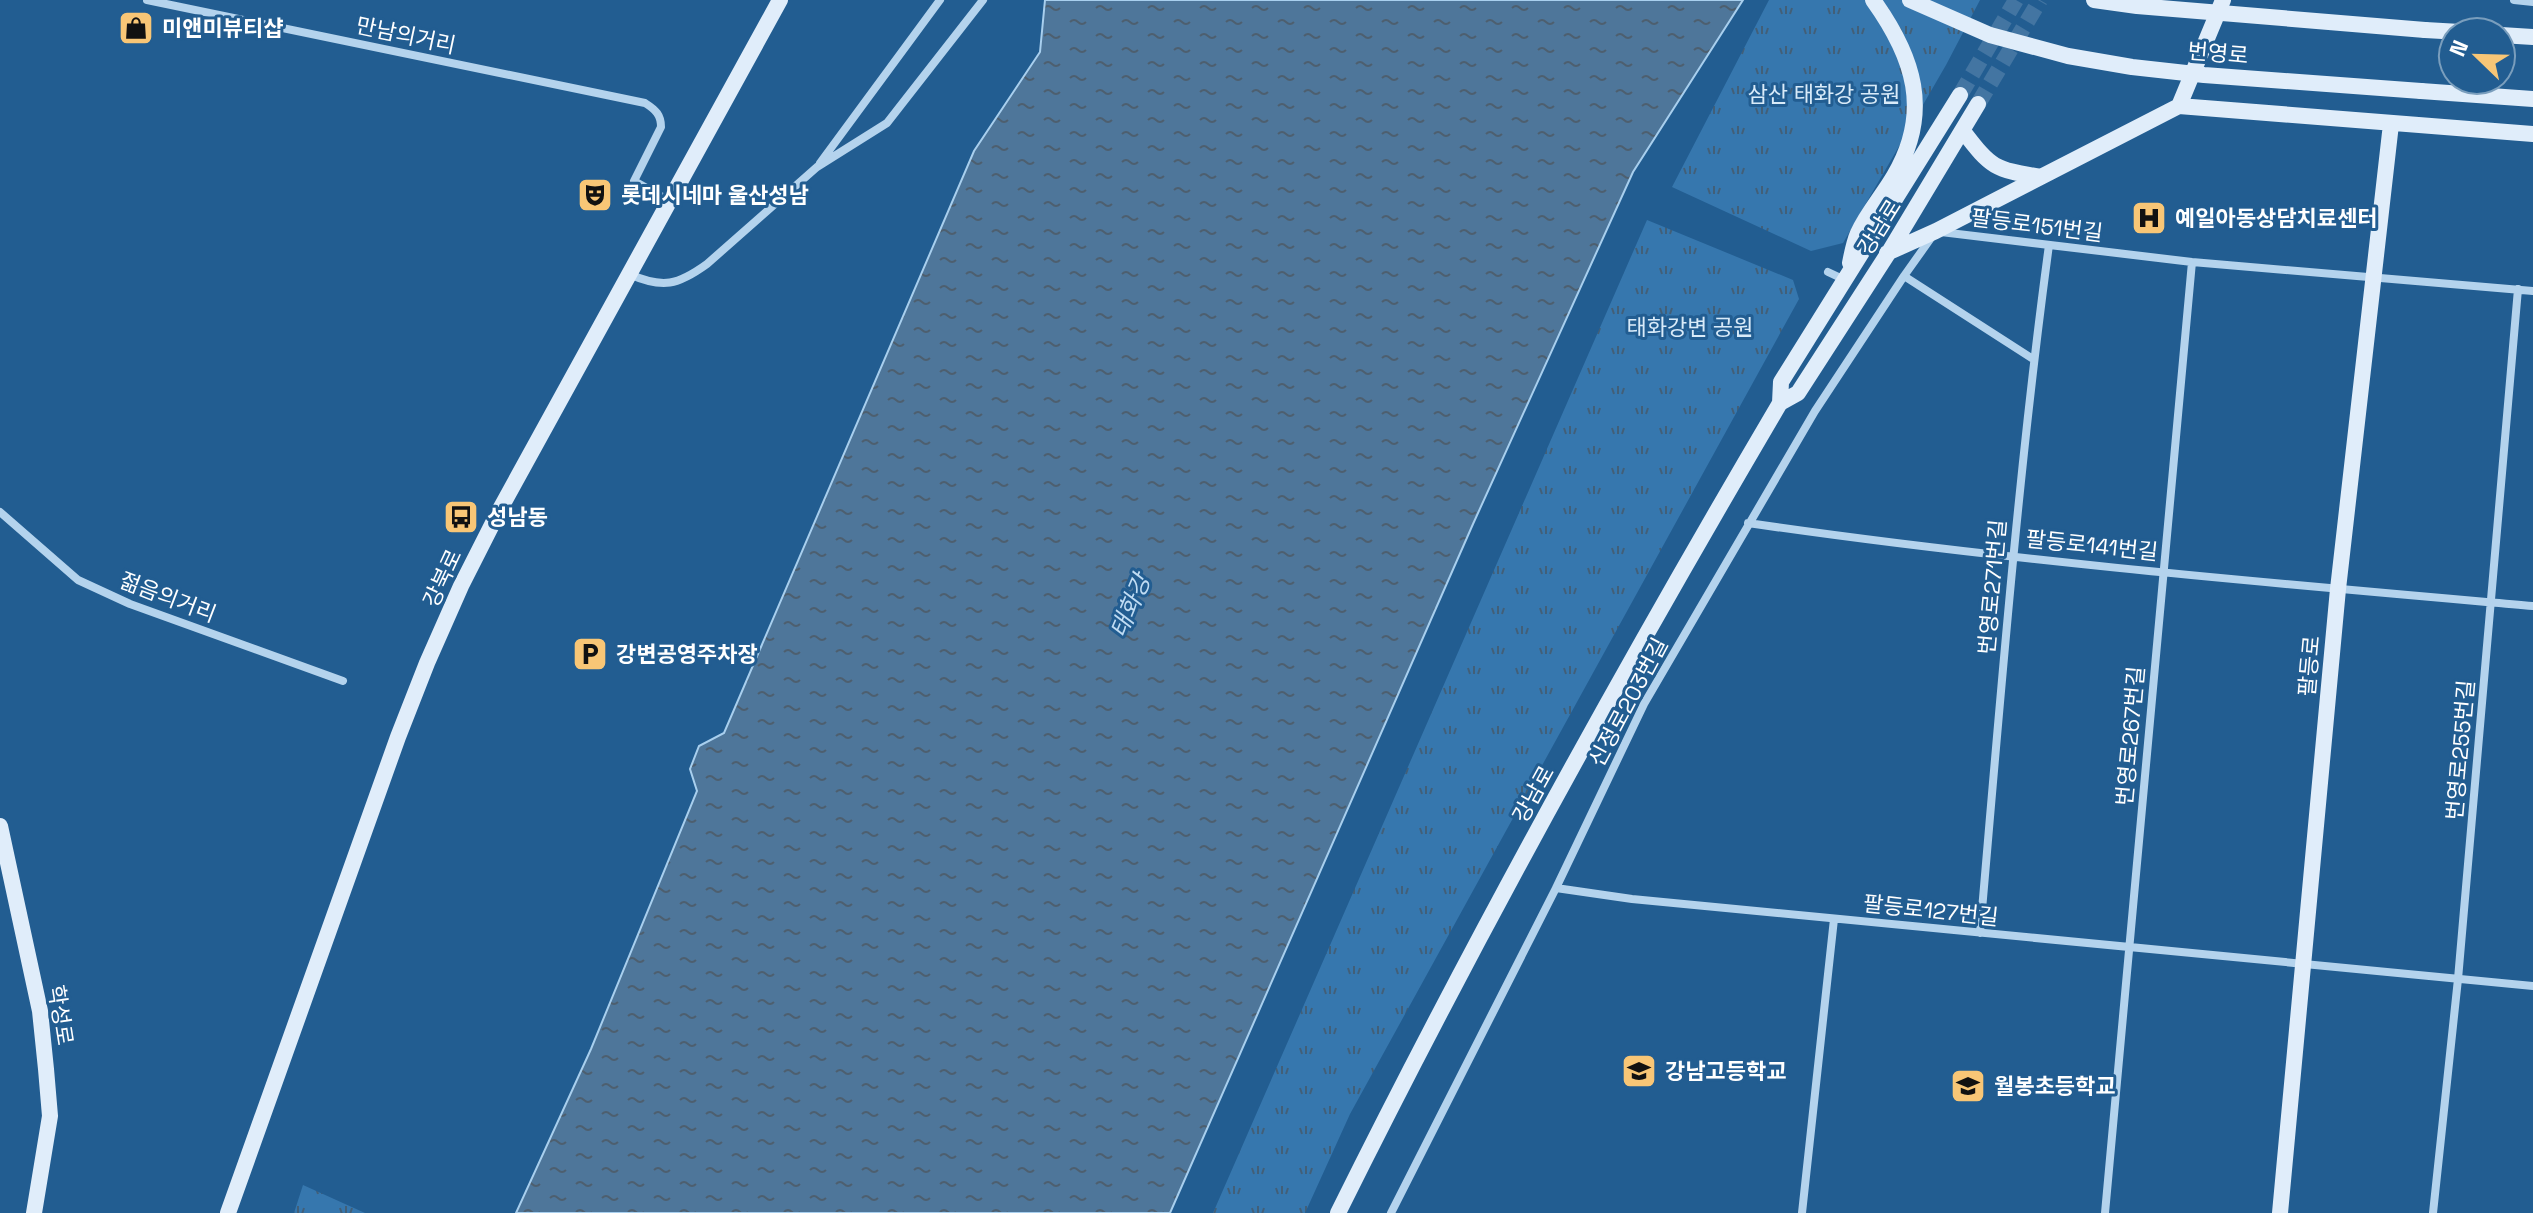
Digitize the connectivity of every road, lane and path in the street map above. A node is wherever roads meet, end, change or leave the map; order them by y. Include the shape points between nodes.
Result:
1 (147, 0) edge
2 (780, 0) edge
3 (940, 0) edge
4 (983, 0) edge
5 (1873, 0) edge
6 (1910, 0) edge
7 (2094, 0) edge
8 (2223, 0) edge
9 (2514, 0) edge
10 (2533, 2) edge
11 (2437, 31) edge
12 (1960, 95) tunnel mouth
13 (2533, 99) edge
14 (1978, 104) tunnel mouth
15 (2179, 106) junction
16 (2391, 124) junction
17 (1963, 131) junction
18 (2533, 134) edge
19 (817, 167) junction
20 (2041, 177) junction
21 (668, 200) junction
22 (1936, 231) junction
23 (2049, 245) junction
24 (1889, 252) junction
25 (1856, 262) junction
26 (2192, 262) junction
27 (1828, 272) dead end
28 (629, 274) junction
29 (1904, 276) junction
30 (2372, 277) junction
31 (1845, 280) junction
32 (2518, 289) junction
33 (2533, 291) edge
34 (2033, 359) junction
35 (1780, 403) junction
36 (0, 512) edge
37 (1748, 523) junction
38 (2013, 555) junction
39 (2163, 571) junction
40 (2338, 589) junction
41 (2490, 602) junction
42 (2533, 606) edge
43 (343, 681) dead end
44 (0, 826) edge
45 (1556, 888) junction
46 (1834, 919) junction
47 (1980, 933) junction
48 (2129, 947) junction
49 (2303, 964) junction
50 (2458, 979) junction
51 (2533, 986) edge
52 (34, 1213) edge
53 (228, 1213) edge
54 (1338, 1213) edge
55 (1391, 1213) edge
56 (1802, 1213) edge
57 (2105, 1213) edge
58 (2280, 1213) edge
59 (2433, 1213) edge

1 - 21 street, 만남의거리 via 645,103 661,118 661,127 634,181
2 - 21 main road, 강북로
3 - 19 street
4 - 19 street via 887,123
5 - 31 main road via 1912,74 1917,99 1902,161 1857,234
6 - 13 main road, 번영로, bridge via 2002,39 2094,61 2204,75
7 - 11 main road, 번영로, bridge
8 - 15 main road
9 - 10 street
12 - 25 main road, 강남로
14 - 17 main road, 강남로
15 - 16 main road
15 - 20 main road
16 - 18 main road
16 - 30 main road, 팔등로
17 - 20 main road via 1997,168
17 - 24 main road, 강남로
19 - 28 street via 690,277 670,284 649,283
20 - 22 main road
21 - 28 main road, 강북로
22 - 23 street, 팔등로151번길
22 - 24 main road
22 - 29 street, 신정로203번길
23 - 26 street, 팔등로151번길
23 - 34 street, 번영로271번길
24 - 25 main road
24 - 35 main road, 강남로 via 1798,393
25 - 31 main road, 강남로
26 - 30 street, 팔등로151번길
26 - 39 street, 번영로267번길
27 - 31 street
28 - 53 main road, 강북로 via 499,511 427,663
29 - 34 street
29 - 37 street, 신정로203번길
30 - 32 street, 팔등로151번길
30 - 40 main road, 팔등로
31 - 35 main road, 강남로 via 1781,382
32 - 33 street, 팔등로151번길
32 - 41 street, 번영로255번길
34 - 38 street, 번영로271번길
35 - 54 main road, 강남로 via 1599,719 1446,1000
36 - 43 street, 젊음의거리 via 78,580
37 - 38 street, 팔등로141번길
37 - 45 street, 신정로203번길 via 1644,704
38 - 39 street, 팔등로141번길
38 - 47 street, 번영로271번길
39 - 40 street, 팔등로141번길
39 - 48 street, 번영로267번길
40 - 41 street, 팔등로141번길
40 - 49 main road, 팔등로
41 - 42 street, 팔등로141번길
41 - 50 street, 번영로255번길
44 - 52 main road, 학성로 via 40,1011 46,1069 50,1116
45 - 46 street, 팔등로127번길
45 - 55 street, 신정로203번길
46 - 47 street, 팔등로127번길
46 - 56 street
47 - 48 street, 팔등로127번길
48 - 49 street, 팔등로127번길
48 - 57 street, 번영로267번길
49 - 50 street, 팔등로127번길
49 - 58 main road, 팔등로
50 - 51 street, 팔등로127번길
50 - 59 street, 번영로255번길

